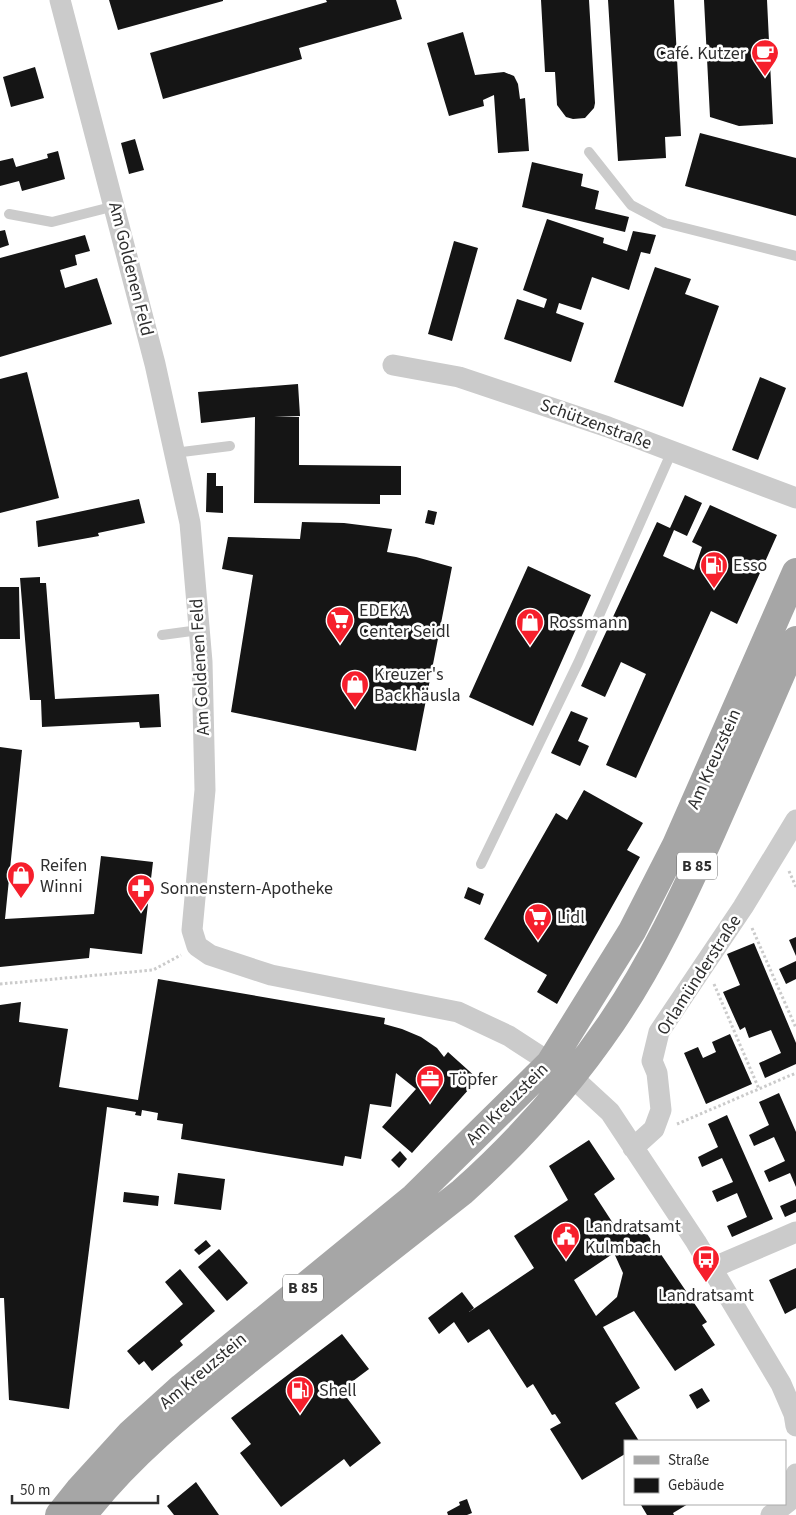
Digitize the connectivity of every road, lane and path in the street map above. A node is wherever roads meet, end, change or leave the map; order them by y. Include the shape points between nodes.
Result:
1 (60, 0) edge
2 (588, 152) dead end
3 (115, 206) junction
4 (9, 214) dead end
5 (796, 256) edge
6 (393, 365) dead end
7 (230, 446) dead end
8 (672, 451) junction
9 (174, 453) junction
10 (796, 498) edge
11 (796, 572) edge
12 (199, 630) junction
13 (162, 635) dead end
14 (796, 640) edge
15 (796, 820) edge
16 (481, 864) dead end
17 (743, 907) junction
18 (197, 946) junction
19 (705, 964) junction
20 (0, 984) edge
21 (796, 1028) edge
22 (561, 1070) junction
23 (796, 1074) edge
24 (759, 1089) junction
25 (639, 1143) junction
26 (796, 1232) edge
27 (712, 1268) junction
28 (796, 1426) edge
29 (796, 1474) edge
30 (792, 1503) edge
31 (59, 1515) edge
32 (83, 1515) edge
33 (771, 1515) edge

1 - 3 street, Am Goldenen Feld
2 - 5 lane via 631,206 665,224
3 - 4 lane via 52,222
3 - 9 street, Am Goldenen Feld
6 - 8 street, Schützenstraße via 459,377
7 - 9 lane
8 - 10 street, Schützenstraße
8 - 16 lane via 578,663
9 - 12 street, Am Goldenen Feld via 190,523
11 - 22 main road, Am Kreuzstein / B 85 via 676,845
12 - 13 lane
12 - 18 street, Am Goldenen Feld via 205,790 192,930
14 - 22 main road, Am Kreuzstein / B 85 via 658,945 613,1021
15 - 17 street, Orlamünderstraße
17 - 19 street, Orlamünderstraße
17 - 21 path
18 - 20 path via 153,970
18 - 22 street via 210,956 271,975 458,1012 509,1036
19 - 24 path
19 - 25 street, Orlamünderstraße via 659,1032 652,1060 657,1073 661,1110 654,1129
22 - 25 street via 610,1112
22 - 31 main road, Am Kreuzstein / B 85 via 414,1197 182,1387 130,1434
22 - 32 main road, Am Kreuzstein / B 85 via 526,1130 492,1165 194,1403 141,1452
23 - 24 path
24 - 25 path
25 - 27 street
26 - 27 street
27 - 28 street via 780,1384
29 - 30 street
30 - 33 street

